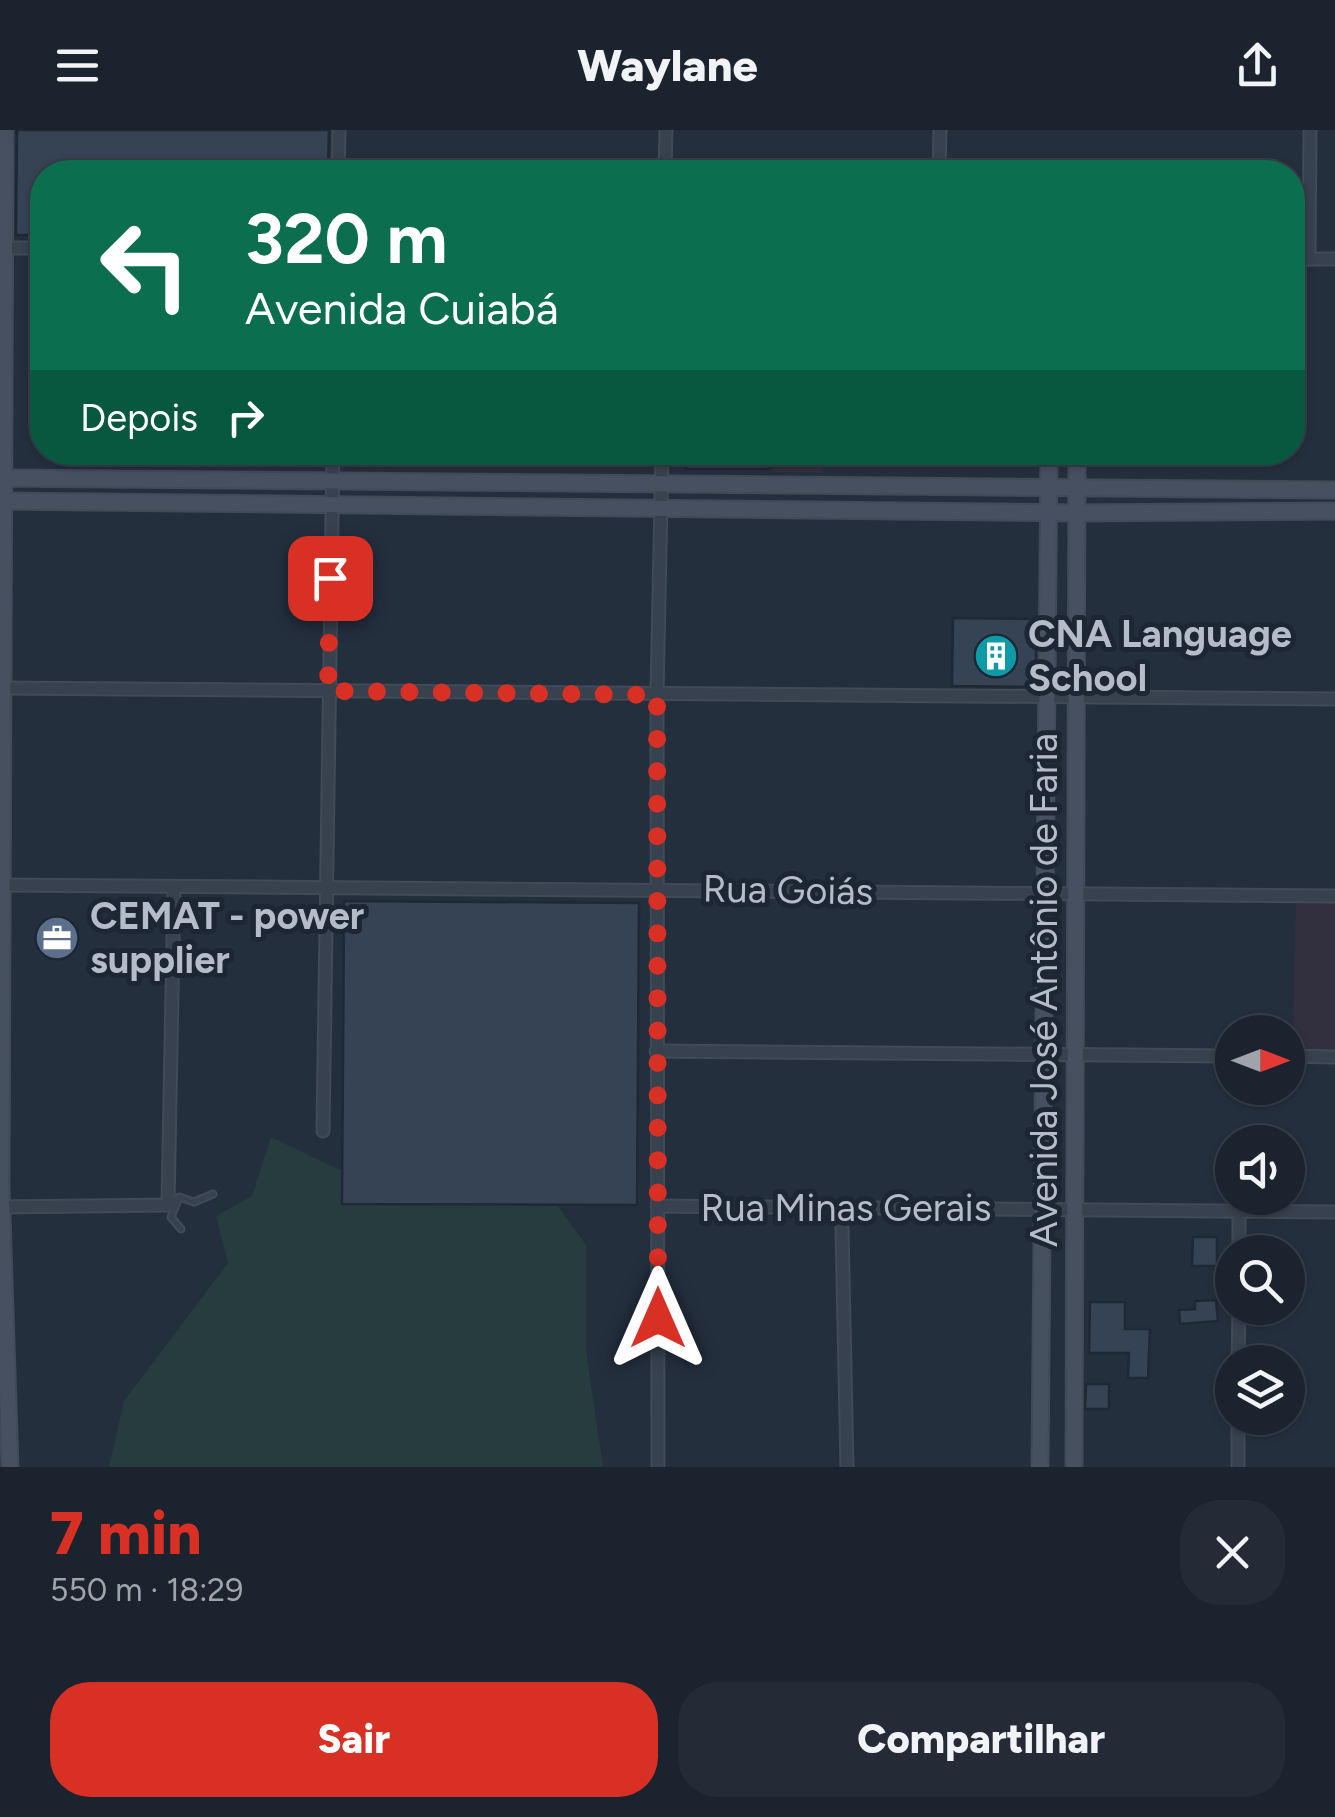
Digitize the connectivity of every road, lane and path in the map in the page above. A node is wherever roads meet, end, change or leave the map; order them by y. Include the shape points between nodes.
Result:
1 (4, 130) edge
2 (339, 130) edge
3 (666, 130) edge
4 (940, 130) edge
5 (1310, 130) edge
6 (338, 160) edge
7 (665, 160) edge
8 (939, 160) edge
9 (2, 198) edge
10 (6, 248) junction
11 (30, 248) edge
12 (1305, 259) edge
13 (1309, 259) junction
14 (1335, 260) edge
15 (2, 359) edge
16 (333, 465) edge
17 (662, 465) edge
18 (1049, 465) edge
19 (1077, 465) edge
20 (2, 478) edge
21 (157, 480) junction
22 (332, 482) junction
23 (662, 483) junction
24 (793, 484) junction
25 (1048, 488) junction
26 (1077, 489) junction
27 (1335, 490) edge
28 (3, 501) edge
29 (158, 502) junction
30 (332, 504) junction
31 (661, 506) junction
32 (794, 508) junction
33 (1049, 510) junction
34 (1335, 511) edge
35 (1076, 513) junction
36 (3, 688) edge
37 (328, 691) junction
38 (657, 695) junction
39 (1048, 699) junction
40 (1335, 699) edge
41 (1077, 700) junction
42 (2, 886) edge
43 (325, 887) junction
44 (657, 887) junction
45 (174, 888) junction
46 (1046, 894) junction
47 (1076, 895) junction
48 (1335, 896) edge
49 (1, 1051) edge
50 (656, 1052) junction
51 (1074, 1054) junction
52 (1045, 1055) junction
53 (1215, 1056) edge
54 (1305, 1056) edge
55 (1335, 1057) edge
56 (322, 1131) dead end
57 (1, 1187) edge
58 (213, 1194) dead end
59 (173, 1201) junction
60 (657, 1206) junction
61 (1, 1207) edge
62 (1042, 1209) junction
63 (1076, 1209) junction
64 (1215, 1212) edge
65 (1305, 1212) edge
66 (1335, 1212) edge
67 (842, 1228) dead end
68 (181, 1229) dead end
69 (1238, 1435) edge
70 (10, 1467) edge
71 (658, 1467) edge
72 (847, 1467) edge
73 (1040, 1467) edge
74 (1074, 1467) edge
75 (1238, 1467) edge

1 - 9 street
2 - 6 street
3 - 7 street
4 - 8 street
5 - 13 street
9 - 10 street
10 - 11 street
10 - 15 street
12 - 13 street
13 - 14 street
15 - 20 street
16 - 22 street
17 - 23 street
18 - 25 street, Avenida José Antônio de Faria
19 - 26 street, Avenida José Antônio de Faria
20 - 21 street
20 - 28 street
21 - 22 street
21 - 29 street
22 - 23 street
22 - 30 street
23 - 24 street
23 - 31 street
24 - 25 street
24 - 32 street
25 - 26 street
25 - 33 street, Avenida José Antônio de Faria
26 - 27 street
26 - 35 street, Avenida José Antônio de Faria
28 - 29 street
28 - 36 street
29 - 30 street
30 - 31 street
30 - 37 street
31 - 32 street
31 - 38 street
32 - 33 street
33 - 35 street
33 - 39 street, Avenida José Antônio de Faria
34 - 35 street
35 - 41 street, Avenida José Antônio de Faria
36 - 37 street
36 - 42 street
37 - 38 street
37 - 43 street
38 - 39 street
38 - 44 street
39 - 41 street
39 - 46 street, Avenida José Antônio de Faria
40 - 41 street
41 - 47 street, Avenida José Antônio de Faria
42 - 45 street, Rua Goiás
42 - 49 street
43 - 44 street, Rua Goiás
43 - 45 street, Rua Goiás
43 - 56 street
44 - 46 street, Rua Goiás
44 - 50 street
45 - 59 street
46 - 47 street, Rua Goiás
46 - 52 street, Avenida José Antônio de Faria
47 - 48 street, Rua Goiás
47 - 51 street, Avenida José Antônio de Faria
49 - 57 street
50 - 52 street
50 - 60 street
51 - 52 street
51 - 53 street
51 - 63 street, Avenida José Antônio de Faria
52 - 62 street, Avenida José Antônio de Faria
54 - 55 street
57 - 61 street
58 - 59 lane
59 - 61 street
59 - 68 lane via 171,1217
60 - 62 street, Rua Minas Gerais
60 - 71 street
61 - 70 street
62 - 63 street, Rua Minas Gerais
62 - 73 street, Avenida José Antônio de Faria
63 - 64 street, Rua Minas Gerais
63 - 74 street, Avenida José Antônio de Faria
65 - 66 street, Rua Minas Gerais
67 - 72 street
69 - 75 street

